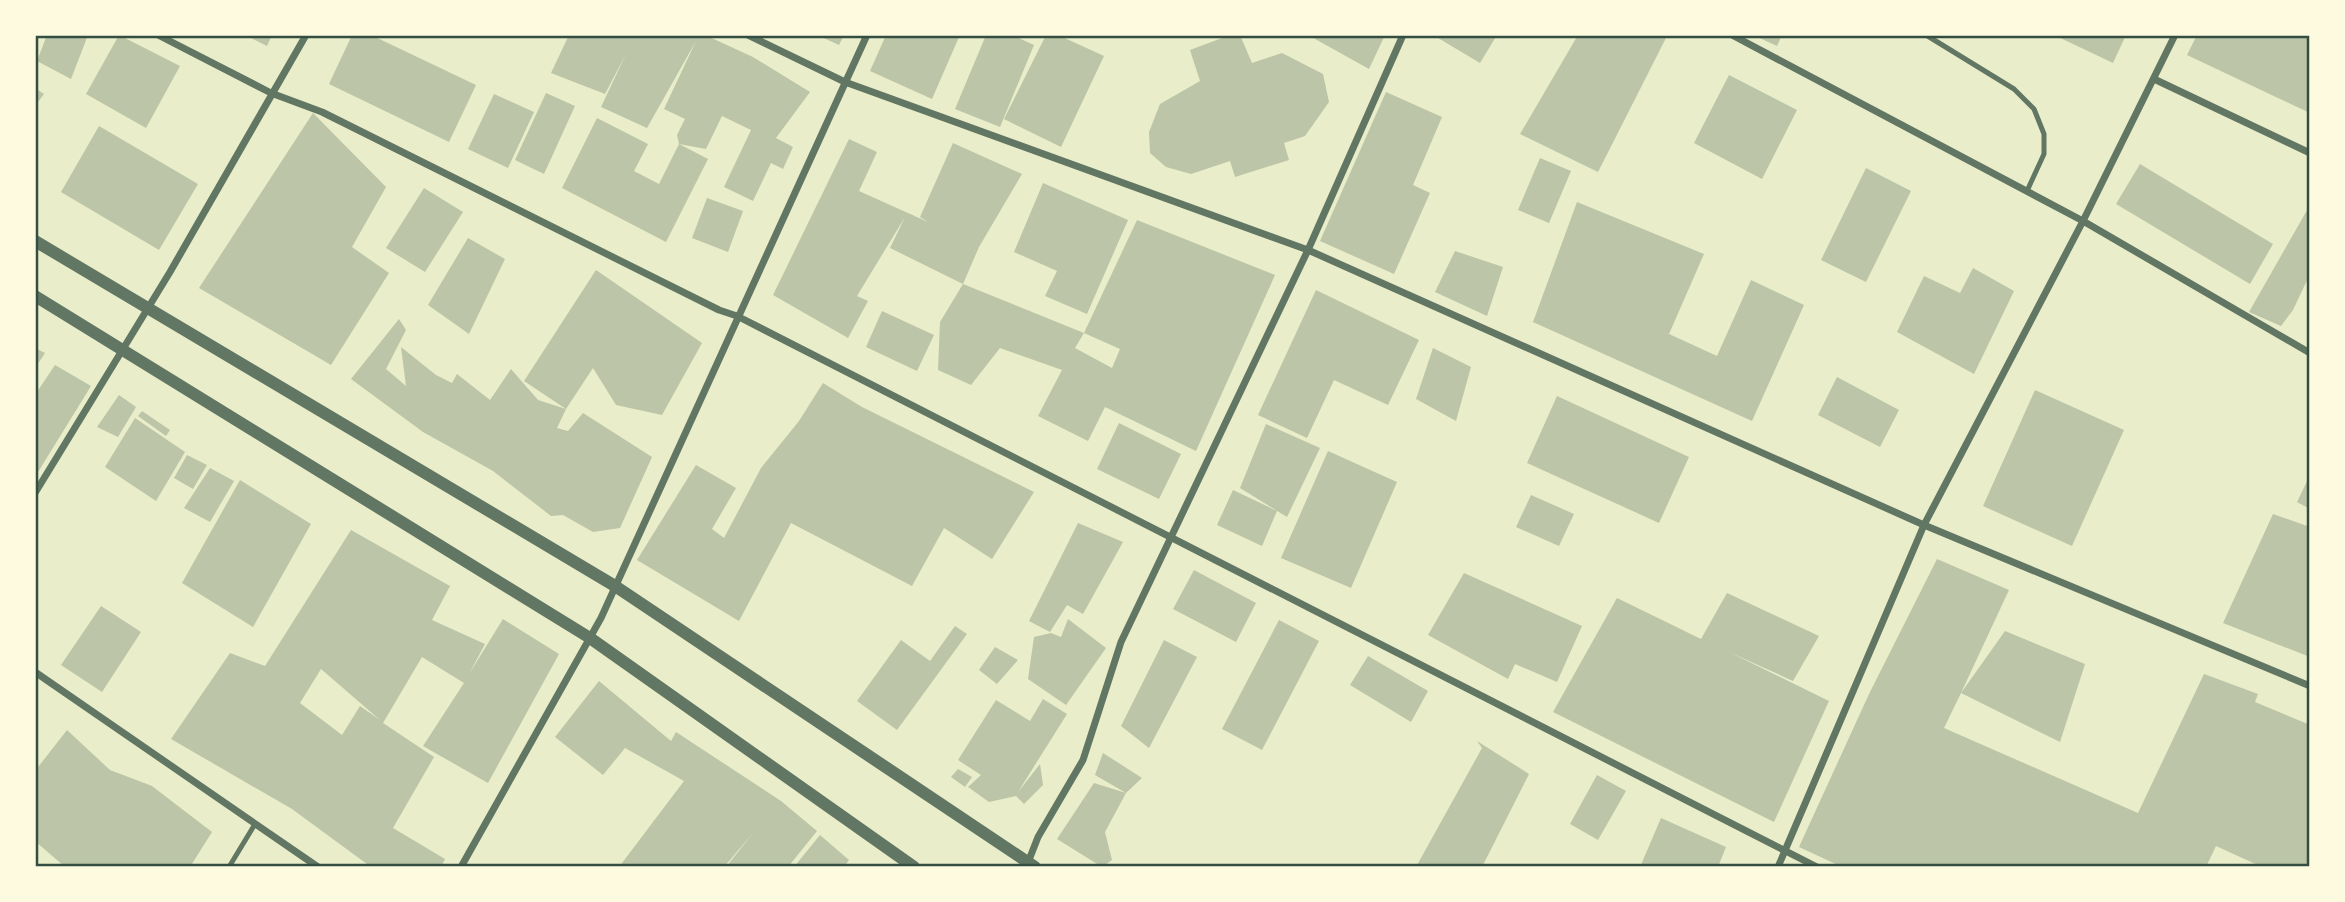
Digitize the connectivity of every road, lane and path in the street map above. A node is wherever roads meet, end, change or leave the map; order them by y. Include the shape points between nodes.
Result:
1 (158, 35) edge
2 (306, 35) edge
3 (748, 35) edge
4 (867, 35) edge
5 (1403, 35) edge
6 (1732, 35) edge
7 (1926, 35) edge
8 (2175, 35) edge
9 (2154, 79) junction
10 (845, 82) junction
11 (271, 93) junction
12 (2310, 153) edge
13 (2027, 191) junction
14 (2083, 221) junction
15 (35, 241) edge
16 (1308, 250) junction
17 (35, 296) edge
18 (148, 306) junction
19 (737, 316) junction
20 (121, 348) junction
21 (2310, 353) edge
22 (35, 493) edge
23 (1924, 525) junction
24 (1172, 537) junction
25 (615, 586) junction
26 (590, 638) junction
27 (35, 673) edge
28 (2310, 686) edge
29 (255, 824) junction
30 (1786, 851) junction
31 (1030, 865) edge
32 (229, 867) edge
33 (318, 867) edge
34 (461, 867) edge
35 (914, 867) edge
36 (1778, 867) edge
37 (1817, 867) edge

1 - 11 street
2 - 11 street
3 - 10 street
4 - 10 street
5 - 16 street
6 - 13 street
7 - 13 lane via 2014,89 2034,109 2044,134 2044,154
8 - 9 street
9 - 12 street
9 - 14 street
10 - 16 street
10 - 19 street
11 - 18 street
11 - 19 street via 322,112
13 - 14 street
14 - 21 street
14 - 23 street
15 - 18 street
16 - 23 street
16 - 24 street
17 - 20 street
18 - 20 street
18 - 25 street
19 - 24 street
19 - 25 street
20 - 22 street
20 - 26 street
23 - 28 street
23 - 30 street
24 - 30 street
24 - 31 street via 1121,642 1083,760 1038,837
25 - 26 street
25 - 31 street
26 - 34 street
26 - 35 street
27 - 29 street
29 - 32 lane
29 - 33 street
30 - 36 street
30 - 37 street

